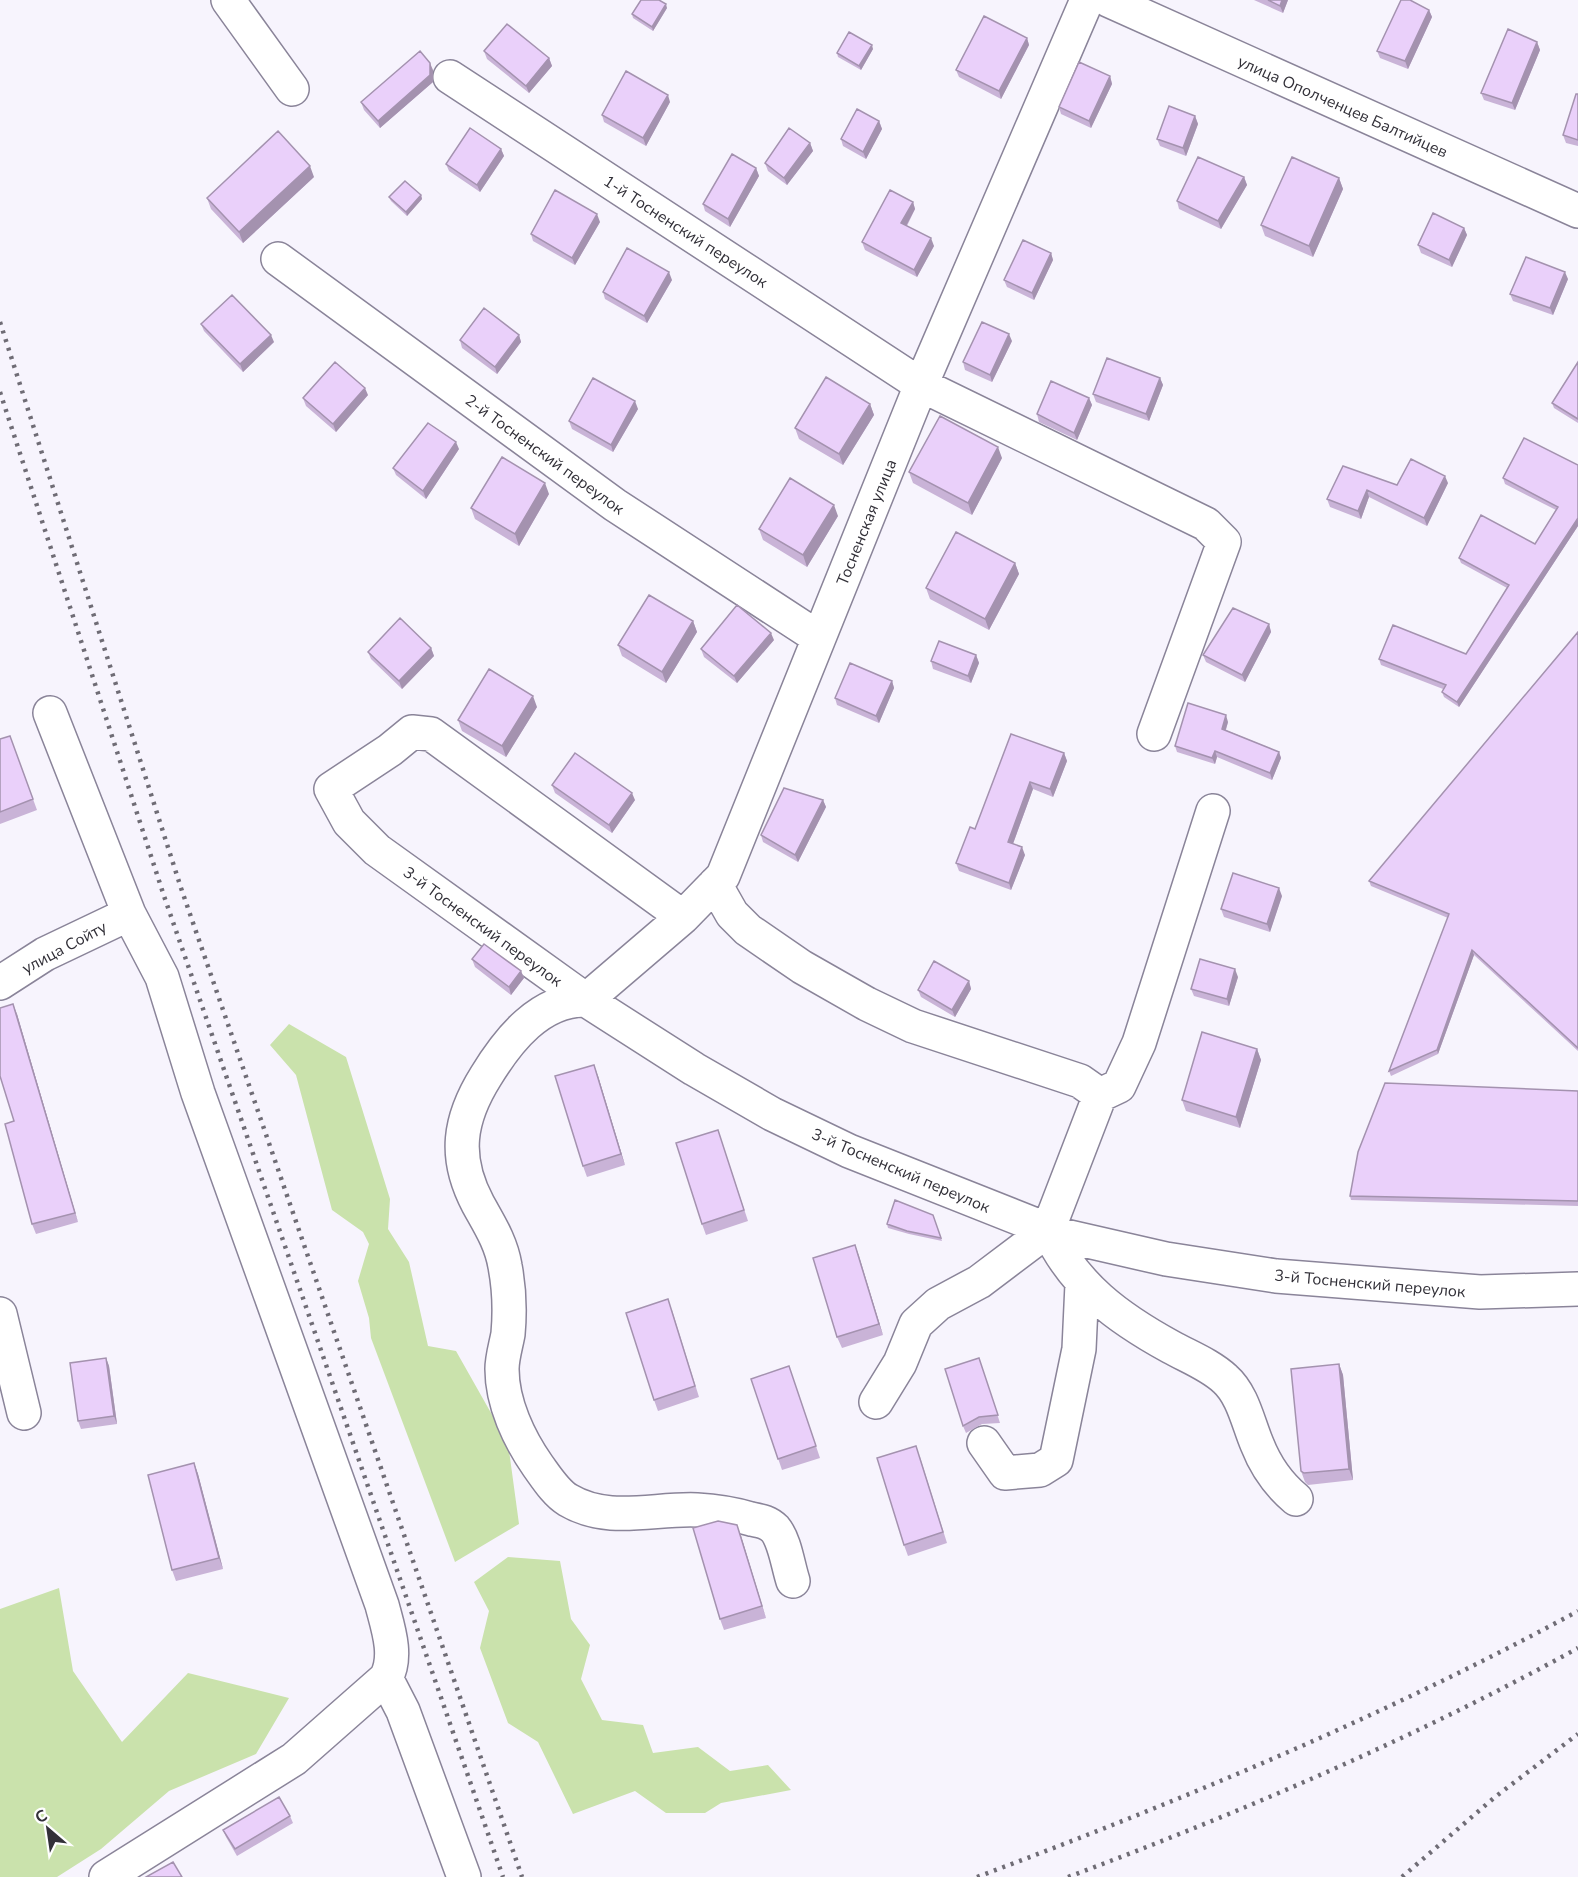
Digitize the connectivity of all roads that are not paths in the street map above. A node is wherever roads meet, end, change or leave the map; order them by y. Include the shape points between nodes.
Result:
1 (228, 0) edge
2 (1087, 0) edge
3 (1108, 0) edge
4 (450, 76) dead end
5 (292, 89) dead end
6 (1578, 211) edge
7 (278, 259) dead end
8 (921, 386) junction
9 (819, 638) junction
10 (50, 713) dead end
11 (1154, 734) dead end
12 (1213, 811) dead end
13 (715, 884) junction
14 (129, 914) junction
15 (683, 917) junction
16 (0, 982) edge
17 (586, 1000) junction
18 (1100, 1095) junction
19 (1048, 1230) junction
20 (1082, 1284) junction
21 (1578, 1289) edge
22 (0, 1314) edge
23 (876, 1402) dead end
24 (24, 1413) dead end
25 (984, 1443) dead end
26 (1296, 1499) dead end
27 (793, 1581) dead end
28 (386, 1678) junction
29 (106, 1877) edge
30 (464, 1877) edge

1 - 5 street
2 - 8 street, Тосненская улица
3 - 6 street, улица Ополченцев Балтийцев
4 - 8 street, 1-й Тосненский переулок
7 - 9 street, 2-й Тосненский переулок via 615,505
8 - 9 street, Тосненская улица
8 - 11 street, 1-й Тосненский переулок via 1206,524 1224,542
9 - 13 street, Тосненская улица via 723,876
10 - 14 street
12 - 18 street via 1139,1043 1119,1086
13 - 15 street, Тосненская улица
13 - 18 street via 732,914 748,930 867,1004 913,1026 1080,1081
14 - 16 street, улица Сойту via 45,954
14 - 28 street via 162,977 202,1104 382,1605 391,1640 392,1668
15 - 17 street, Тосненская улица
15 - 17 street, 3-й Тосненский переулок via 431,734 412,732 331,789 349,822 376,850
17 - 19 street, 3-й Тосненский переулок via 772,1114 849,1151
17 - 27 street via 568,1000 524,1025 487,1074 468,1111 461,1138 468,1182 498,1241 506,1268 508,1333 501,1369 505,1398 531,1456 566,1500 609,1514 696,1510 769,1523 777,1532
18 - 19 street
19 - 20 street
19 - 21 street, 3-й Тосненский переулок via 1166,1259 1276,1275 1480,1292
19 - 23 street via 979,1282 938,1304 916,1324 900,1363
20 - 25 street via 1079,1349 1056,1460 1040,1470 1005,1473
20 - 26 street via 1132,1325 1227,1381 1243,1406 1270,1471
22 - 24 street
28 - 29 street via 294,1759
28 - 30 street via 403,1711

